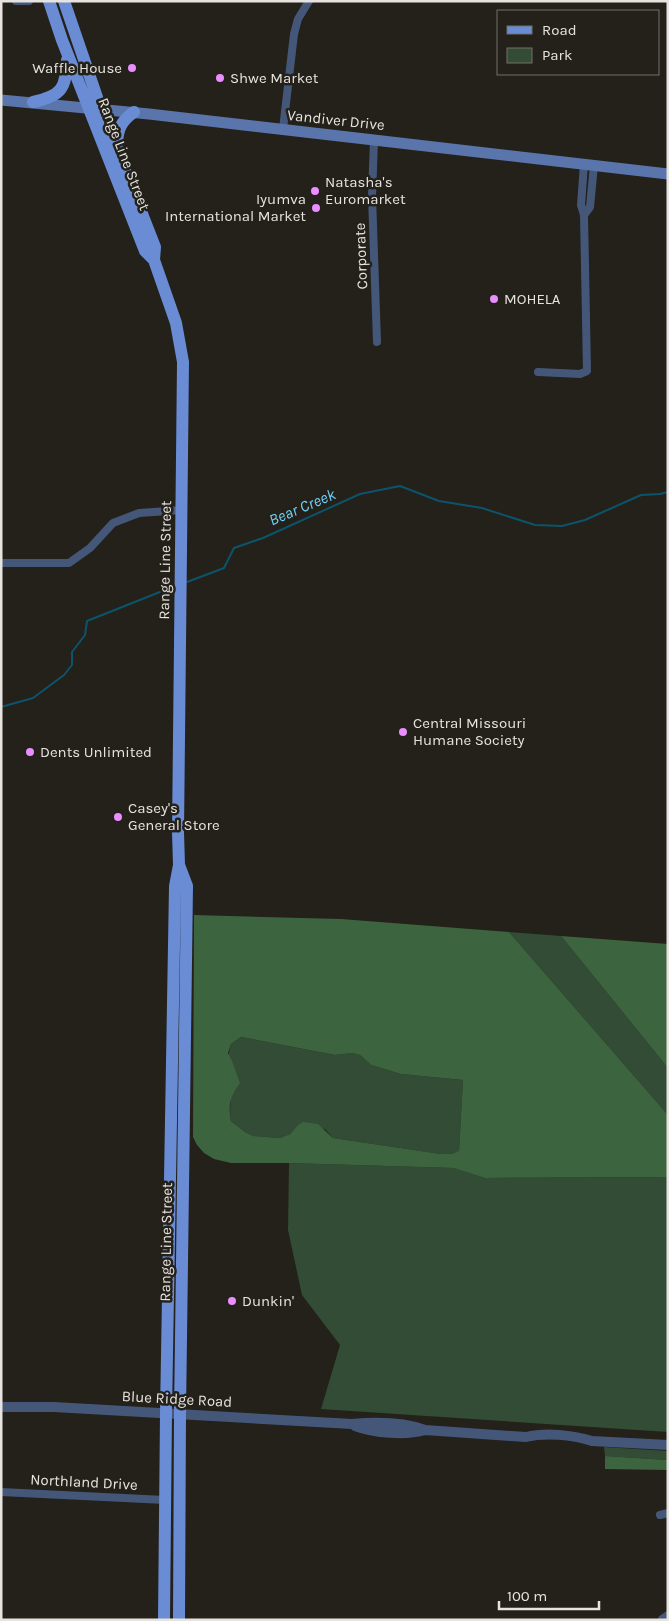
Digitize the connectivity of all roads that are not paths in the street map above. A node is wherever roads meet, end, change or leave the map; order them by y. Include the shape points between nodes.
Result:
1 (16, 1) edge
2 (29, 1) edge
3 (48, 1) edge
4 (64, 1) edge
5 (308, 1) edge
6 (67, 55) junction
7 (1, 100) edge
8 (33, 102) junction
9 (95, 108) junction
10 (134, 112) junction
11 (284, 129) junction
12 (374, 140) junction
13 (117, 148) junction
14 (589, 164) junction
15 (668, 174) edge
16 (154, 260) junction
17 (377, 342) dead end
18 (538, 372) dead end
19 (182, 510) junction
20 (1, 563) edge
21 (179, 865) junction
22 (172, 1074) junction
23 (183, 1169) junction
24 (170, 1175) junction
25 (182, 1273) junction
26 (1, 1407) edge
27 (166, 1412) junction
28 (180, 1413) junction
29 (668, 1445) edge
30 (1, 1492) edge
31 (166, 1500) junction
32 (668, 1615) edge
33 (662, 1619) edge
34 (164, 1620) edge
35 (179, 1620) edge

1 - 2 street
3 - 6 main road, Range Line Street
4 - 9 main road, Range Line Street
5 - 11 street via 294,34
6 - 8 main road via 65,83 60,92
6 - 9 main road, Range Line Street
7 - 8 main road, Vandiver Drive
8 - 9 main road, Vandiver Drive
9 - 10 main road, Vandiver Drive
9 - 13 main road, Range Line Street
9 - 16 main road, Range Line Street via 145,251
10 - 11 main road, Vandiver Drive
10 - 13 main road via 120,126
11 - 12 main road, Vandiver Drive
12 - 14 main road, Vandiver Drive
12 - 17 street, Corporate via 372,196
13 - 16 main road, Range Line Street via 155,247
14 - 15 main road, Vandiver Drive
14 - 18 street via 590,207 584,215 587,371 580,374
16 - 19 main road, Range Line Street via 176,323 183,362
19 - 20 street via 138,513 113,523 90,548 69,563
19 - 21 main road, Range Line Street
21 - 22 main road, Range Line Street via 175,886
21 - 23 main road, Range Line Street via 187,886
22 - 23 main road via 177,1086 175,1146
22 - 24 main road, Range Line Street
23 - 25 main road, Range Line Street
24 - 25 main road via 175,1192 175,1255
24 - 27 main road, Range Line Street
25 - 28 main road, Range Line Street
26 - 27 street, Blue Ridge Road
27 - 28 street, Blue Ridge Road
27 - 31 main road, Range Line Street
28 - 29 street, Blue Ridge Road via 413,1426 425,1430 526,1436 536,1441 580,1444 592,1441
28 - 35 main road, Range Line Street
30 - 31 street, Northland Drive
31 - 34 main road, Range Line Street
32 - 33 street

